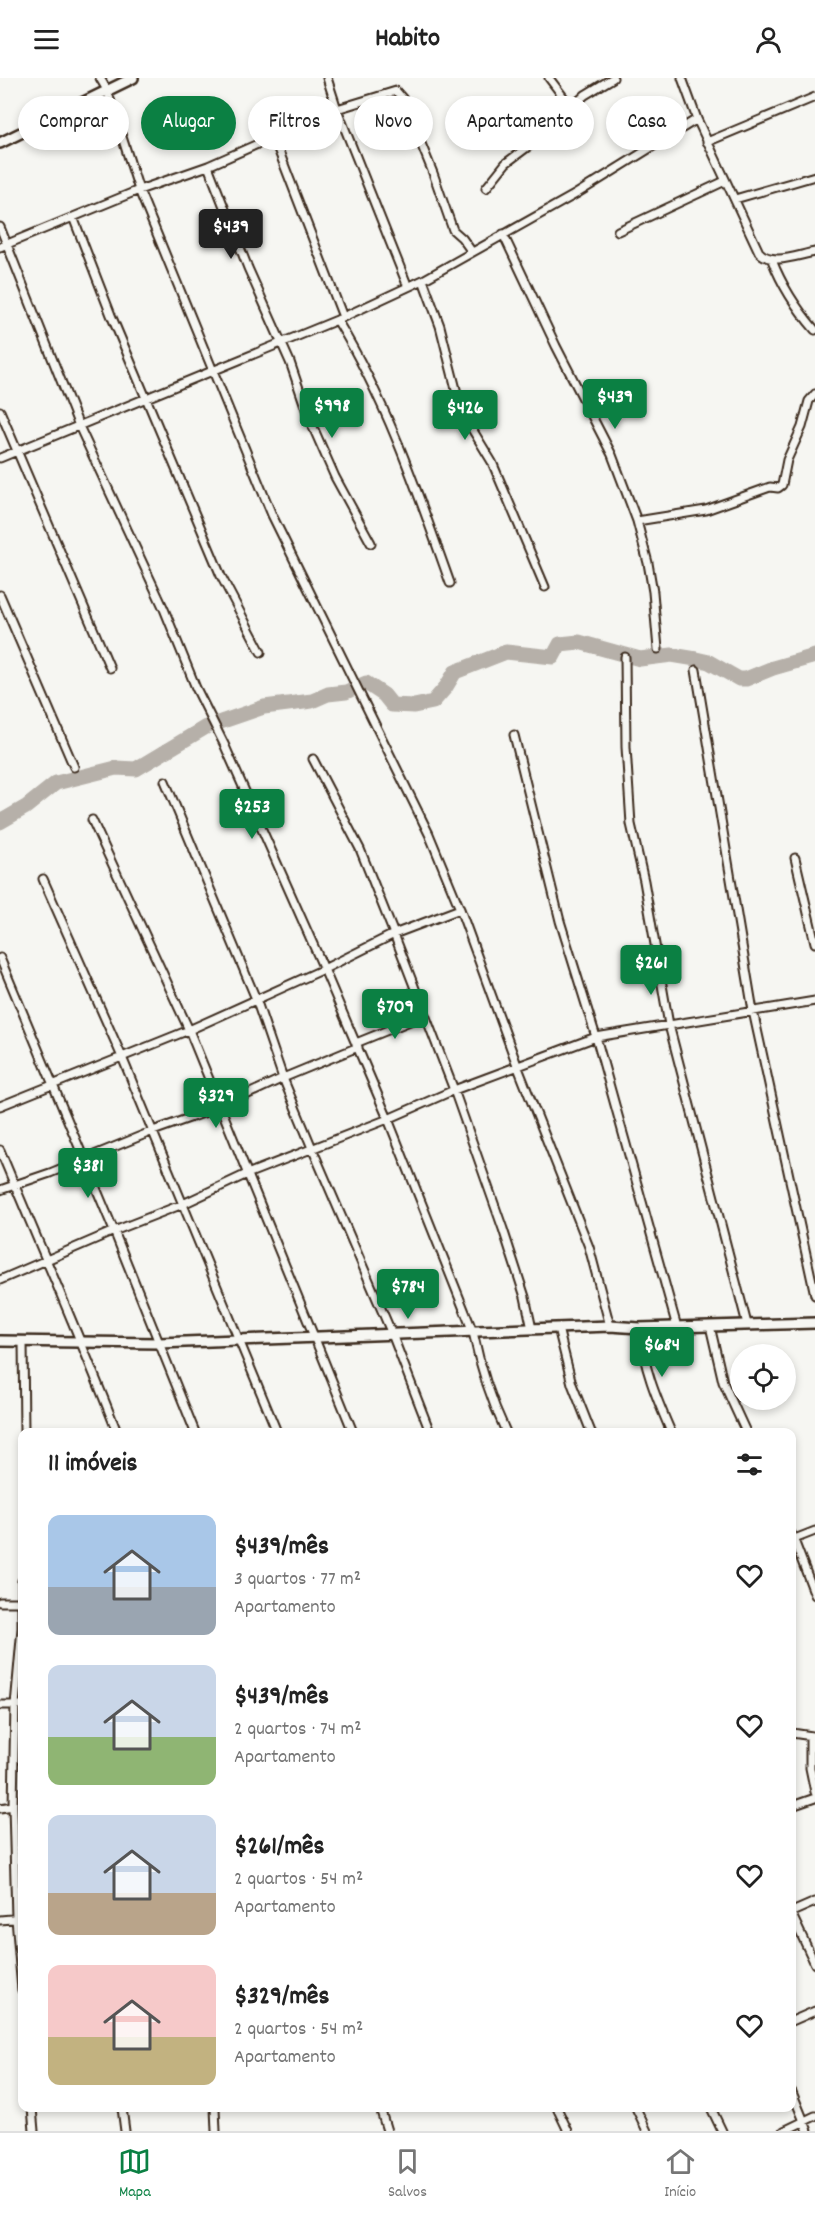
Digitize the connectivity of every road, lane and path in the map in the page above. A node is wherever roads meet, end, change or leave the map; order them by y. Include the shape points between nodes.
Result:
1 (100, 78) edge
2 (133, 78) edge
3 (327, 78) edge
4 (549, 78) edge
5 (614, 78) edge
6 (682, 78) edge
7 (107, 90) junction
8 (333, 96) edge
9 (563, 96) edge
10 (587, 96) edge
11 (815, 97) edge
12 (342, 107) edge
13 (696, 119) junction
14 (342, 121) edge
15 (707, 142) junction
16 (0, 143) edge
17 (248, 148) edge
18 (278, 150) edge
19 (523, 150) edge
20 (208, 166) junction
21 (815, 176) edge
22 (724, 182) junction
23 (486, 188) dead end
24 (139, 190) junction
25 (735, 199) junction
26 (73, 217) junction
27 (0, 227) edge
28 (618, 231) dead end
29 (503, 234) junction
30 (4, 246) edge
31 (472, 252) junction
32 (815, 252) edge
33 (772, 260) junction
34 (423, 280) junction
35 (408, 286) junction
36 (340, 319) junction
37 (815, 330) edge
38 (281, 342) junction
39 (214, 371) junction
40 (815, 394) edge
41 (146, 399) junction
42 (0, 411) edge
43 (79, 426) junction
44 (16, 451) junction
45 (0, 458) edge
46 (637, 521) junction
47 (371, 543) dead end
48 (450, 583) dead end
49 (545, 587) dead end
50 (0, 596) edge
51 (658, 649) dead end
52 (261, 652) dead end
53 (625, 657) dead end
54 (110, 669) dead end
55 (696, 670) dead end
56 (514, 735) dead end
57 (313, 759) dead end
58 (74, 766) dead end
59 (165, 781) dead end
60 (92, 820) dead end
61 (795, 858) dead end
62 (43, 879) dead end
63 (460, 909) junction
64 (394, 934) junction
65 (815, 943) edge
66 (0, 958) edge
67 (324, 969) junction
68 (256, 999) junction
69 (815, 1001) edge
70 (753, 1011) junction
71 (425, 1015) junction
72 (669, 1025) junction
73 (189, 1030) junction
74 (596, 1037) junction
75 (357, 1045) junction
76 (122, 1057) junction
77 (517, 1065) junction
78 (284, 1078) junction
79 (52, 1084) junction
80 (454, 1090) junction
81 (0, 1106) edge
82 (220, 1107) junction
83 (388, 1119) junction
84 (153, 1131) junction
85 (312, 1148) junction
86 (0, 1150) edge
87 (84, 1159) junction
88 (247, 1174) junction
89 (14, 1185) junction
90 (0, 1190) edge
91 (183, 1204) junction
92 (114, 1231) junction
93 (45, 1260) junction
94 (0, 1280) edge
95 (815, 1295) edge
96 (815, 1323) edge
97 (747, 1324) junction
98 (610, 1326) junction
99 (710, 1326) junction
100 (676, 1327) junction
101 (558, 1328) junction
102 (639, 1328) junction
103 (532, 1329) junction
104 (473, 1332) junction
105 (392, 1334) junction
106 (315, 1336) junction
107 (238, 1338) junction
108 (0, 1341) edge
109 (23, 1341) junction
110 (82, 1342) junction
111 (159, 1343) junction
112 (24, 1428) edge
113 (115, 1428) edge
114 (193, 1428) edge
115 (275, 1428) edge
116 (351, 1428) edge
117 (428, 1428) edge
118 (504, 1428) edge
119 (589, 1428) edge
120 (669, 1428) edge
121 (744, 1428) edge
122 (815, 1531) edge
123 (796, 1537) edge
124 (796, 1546) edge
125 (815, 1595) edge
126 (0, 1602) edge
127 (18, 1602) edge
128 (0, 1705) edge
129 (18, 1705) edge
130 (18, 1722) edge
131 (796, 1733) edge
132 (813, 1736) edge
133 (815, 1792) edge
134 (815, 1798) edge
135 (796, 1805) edge
136 (13, 1806) junction
137 (0, 1808) edge
138 (18, 1886) edge
139 (815, 1902) edge
140 (796, 1912) edge
141 (18, 1918) edge
142 (0, 1920) edge
143 (796, 1923) edge
144 (815, 1964) edge
145 (815, 2012) edge
146 (796, 2019) edge
147 (796, 2102) edge
148 (32, 2112) edge
149 (123, 2112) edge
150 (214, 2112) edge
151 (381, 2112) edge
152 (559, 2112) edge
153 (638, 2112) edge
154 (713, 2112) edge
155 (815, 2116) edge
156 (804, 2121) junction
157 (34, 2131) edge
158 (125, 2131) edge
159 (216, 2131) edge
160 (387, 2131) edge
161 (568, 2131) edge
162 (647, 2131) edge
163 (722, 2131) edge
164 (784, 2131) edge
165 (808, 2131) edge

1 - 7 street
2 - 7 street
3 - 8 street
4 - 9 street
5 - 10 street
6 - 13 street
7 - 16 street
7 - 24 street
11 - 15 street
12 - 31 street via 396,91 403,99 453,230
13 - 15 street
13 - 29 street via 576,194
14 - 35 street
15 - 22 street
17 - 20 street
18 - 36 street
19 - 23 street via 506,163
20 - 24 street
20 - 38 street
21 - 25 street
22 - 25 street
22 - 28 street
24 - 26 street
24 - 39 street
25 - 33 street via 759,252
26 - 30 street
26 - 41 street
27 - 30 street
29 - 31 street
29 - 46 street via 603,434
30 - 43 street
31 - 34 street
32 - 33 street
33 - 37 street via 793,302
34 - 35 street
34 - 49 street via 440,326 458,397 492,462
35 - 36 street
36 - 38 street
36 - 48 street via 416,487
38 - 39 street
38 - 47 street via 309,418
39 - 41 street
39 - 63 street via 273,515 429,834
40 - 46 street via 809,401 778,488 770,487 706,510
41 - 43 street
41 - 52 street via 221,576
42 - 44 street
43 - 44 street
43 - 67 street
44 - 45 street
44 - 54 street
46 - 51 street via 653,592
50 - 58 street
53 - 72 street via 631,824
55 - 70 street
56 - 74 street via 560,921
57 - 64 street via 360,849
59 - 68 street
60 - 73 street
61 - 65 street
62 - 76 street
63 - 64 street
63 - 77 street
64 - 67 street
64 - 71 street
66 - 79 street
67 - 68 street
67 - 75 street
68 - 73 street
68 - 78 street
69 - 70 street
70 - 72 street
70 - 95 street
71 - 75 street
71 - 80 street
72 - 74 street
72 - 97 street
73 - 76 street
73 - 82 street
74 - 77 street
74 - 100 street
75 - 78 street
75 - 83 street
76 - 79 street
76 - 84 street
77 - 80 street
77 - 98 street via 589,1247
78 - 82 street
78 - 85 street
79 - 81 street
79 - 87 street
80 - 83 street
80 - 103 street via 525,1297
82 - 84 street
82 - 88 street
83 - 85 street
83 - 104 street
84 - 87 street
84 - 91 street
85 - 88 street
85 - 105 street
86 - 89 street
87 - 89 street
87 - 92 street
88 - 91 street
88 - 106 street
89 - 90 street
89 - 93 street
91 - 92 street
91 - 107 street
92 - 93 street
92 - 111 street
93 - 94 street
93 - 110 street
96 - 97 street
97 - 99 street
98 - 101 street
98 - 102 street
99 - 100 street
99 - 121 street via 723,1382
100 - 102 street
101 - 103 street
101 - 119 street via 572,1384
102 - 120 street via 642,1357
103 - 104 street
104 - 105 street
104 - 118 street
105 - 106 street
105 - 117 street
106 - 107 street
106 - 116 street
107 - 111 street
107 - 115 street
108 - 109 street
109 - 110 street
109 - 112 street
110 - 111 street
110 - 113 street
111 - 114 street
122 - 123 street
124 - 125 street
126 - 127 street
128 - 129 street
130 - 136 street
131 - 132 street
132 - 133 street via 810,1768
134 - 135 street
136 - 137 street
136 - 138 street
139 - 140 street
141 - 142 street
143 - 144 street
145 - 146 street
147 - 156 street
148 - 157 street
149 - 158 street
150 - 159 street
151 - 160 street
152 - 161 street
153 - 162 street
154 - 163 street
155 - 156 street
156 - 164 street
156 - 165 street

